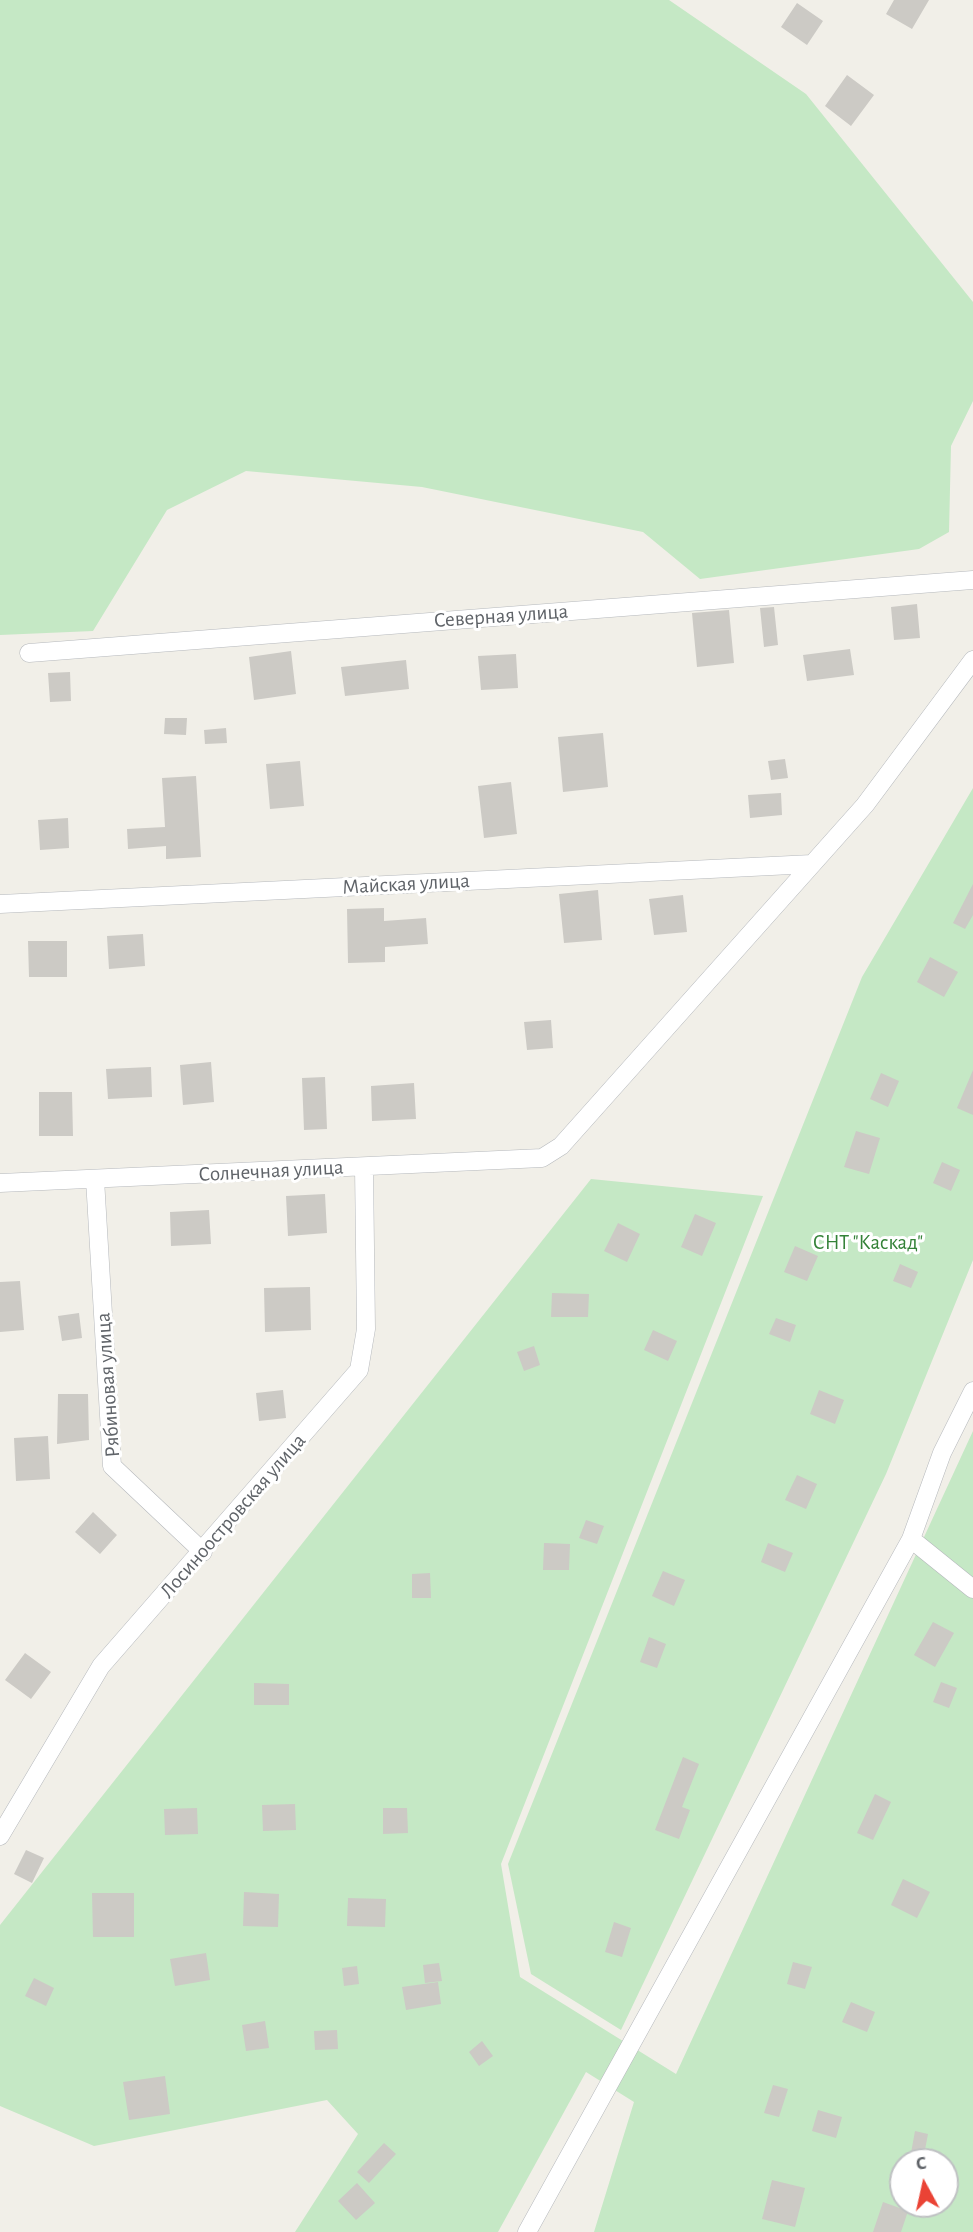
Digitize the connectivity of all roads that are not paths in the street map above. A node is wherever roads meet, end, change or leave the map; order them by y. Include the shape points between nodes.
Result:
1 (973, 580) edge
2 (29, 653) dead end
3 (973, 660) edge
4 (812, 864) junction
5 (0, 904) edge
6 (364, 1167) junction
7 (95, 1179) junction
8 (0, 1183) edge
9 (973, 1391) edge
10 (911, 1539) junction
11 (203, 1552) junction
12 (973, 1589) edge
13 (0, 1836) edge
14 (527, 2232) edge

1 - 2 street, Северная улица
3 - 4 street via 865,805
4 - 5 street, Майская улица
4 - 6 street, Солнечная улица via 561,1146 542,1158
6 - 7 street, Солнечная улица
6 - 11 street, Лосиноостровская улица via 366,1329 359,1370
7 - 8 street, Солнечная улица
7 - 11 street, Рябиновая улица via 112,1466
9 - 10 street via 942,1453
10 - 12 street
10 - 14 street
11 - 13 street, Лосиноостровская улица via 101,1666

